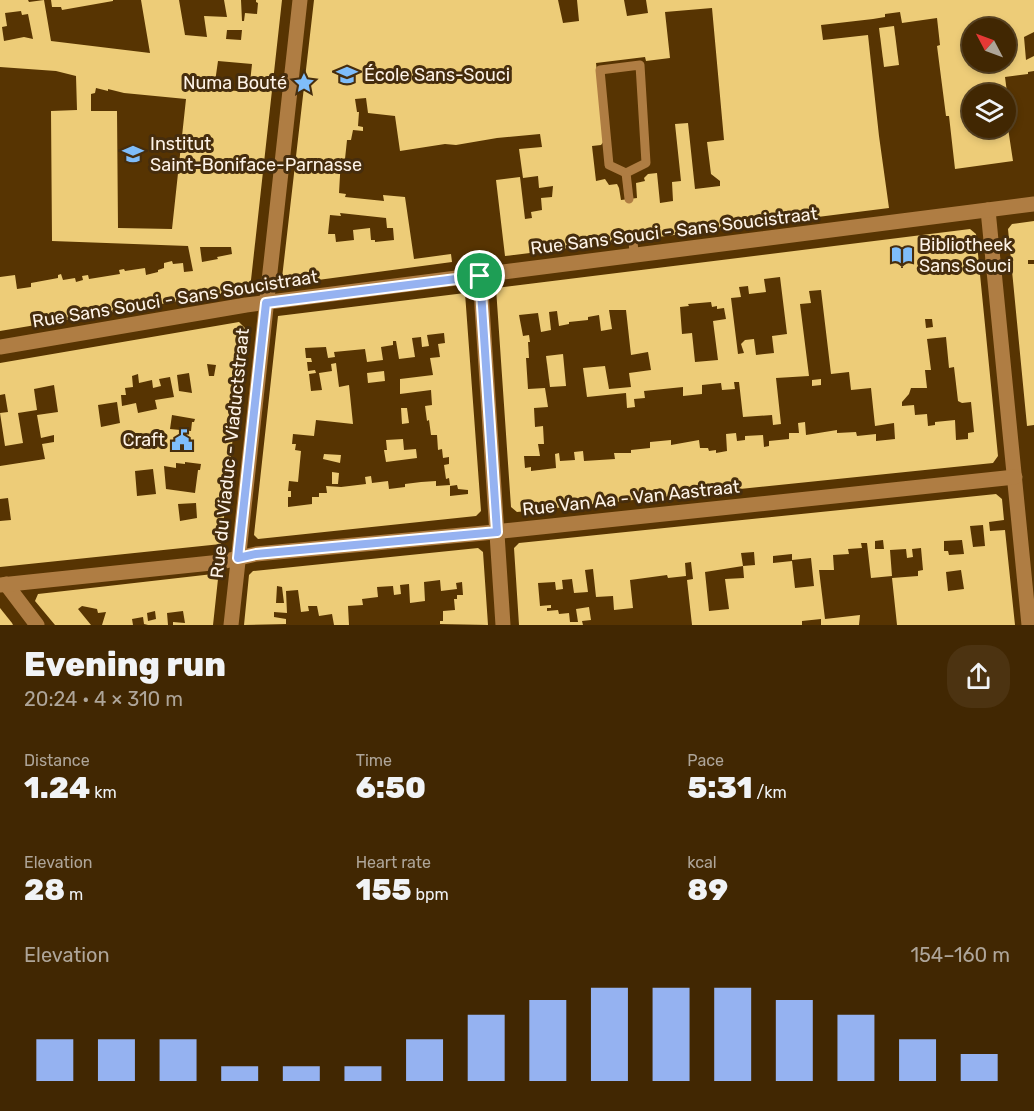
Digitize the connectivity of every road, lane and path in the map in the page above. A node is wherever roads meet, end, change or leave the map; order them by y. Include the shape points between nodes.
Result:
1 (300, 0) edge
2 (626, 173) junction
3 (629, 199) dead end
4 (1034, 204) edge
5 (988, 210) junction
6 (480, 276) junction
7 (266, 303) junction
8 (0, 346) edge
9 (1015, 477) junction
10 (497, 532) junction
11 (238, 558) junction
12 (3, 585) edge
13 (37, 625) edge
14 (231, 625) edge
15 (503, 625) edge
16 (1029, 625) edge

1 - 7 street, Rue du Viaduc - Viaductstraat
2 - 2 lane via 646,163 640,65 600,70 609,165
2 - 3 lane
4 - 5 street, Rue Sans Souci - Sans Soucistraat
5 - 6 street, Rue Sans Souci - Sans Soucistraat via 634,247
5 - 9 street
6 - 7 street, Rue Sans Souci - Sans Soucistraat
6 - 10 street
7 - 8 street, Rue Sans Souci - Sans Soucistraat
7 - 11 street, Rue du Viaduc - Viaductstraat
9 - 10 street, Rue Van Aa - Van Aastraat
9 - 16 street
10 - 11 street, Rue Van Aa - Van Aastraat
10 - 15 street
11 - 12 street, Rue Van Aa - Van Aastraat
11 - 14 street, Rue du Viaduc - Viaductstraat
12 - 13 street

